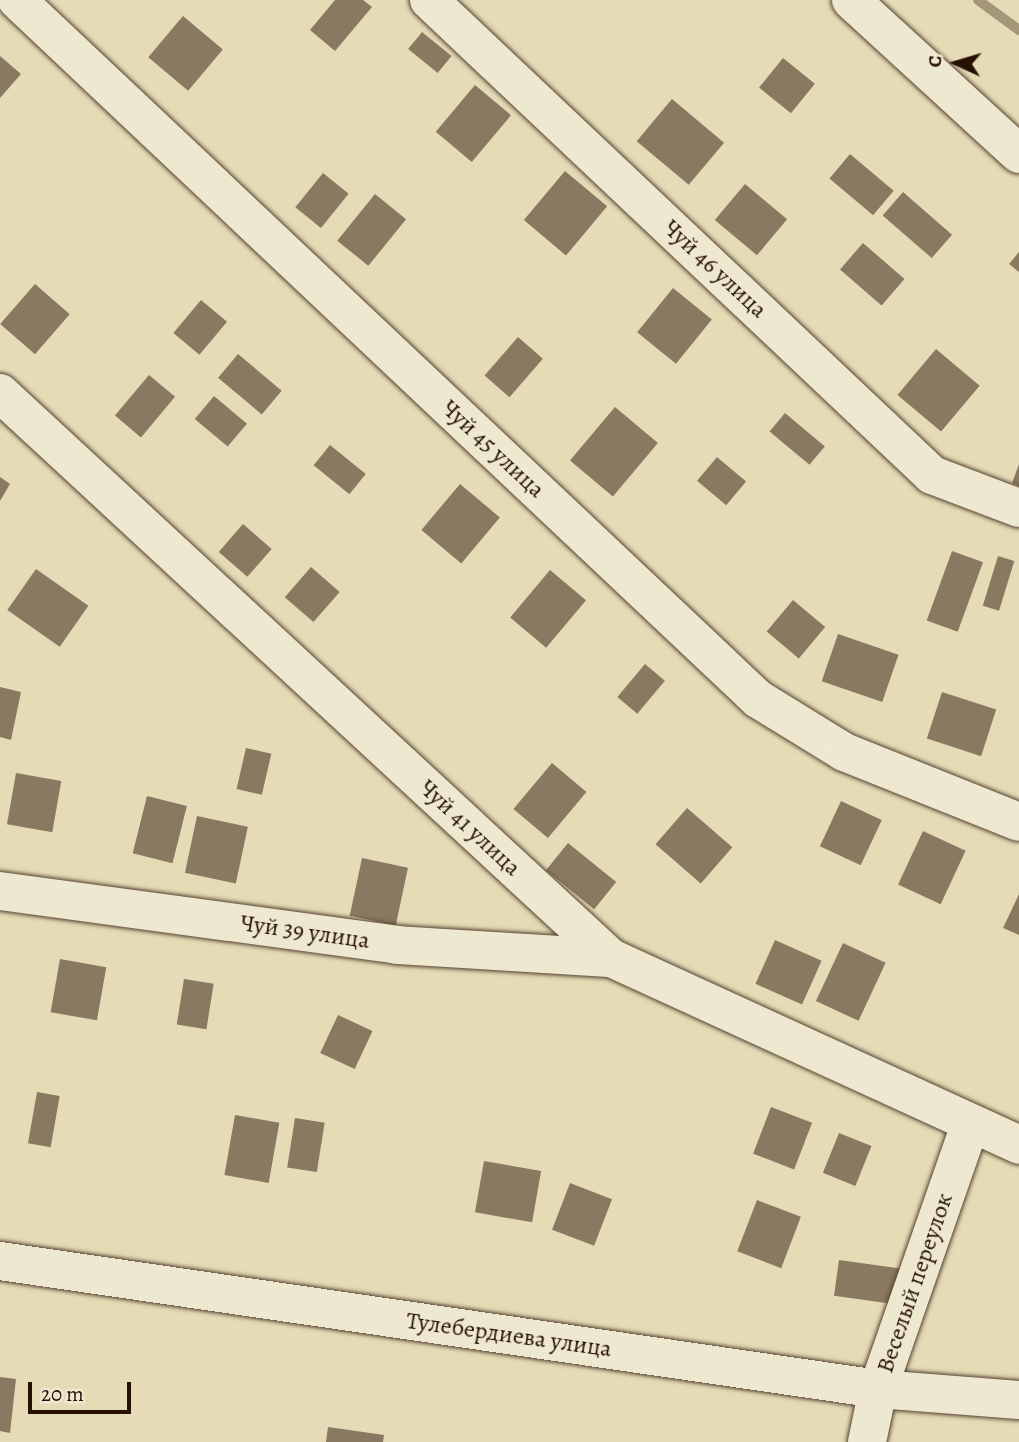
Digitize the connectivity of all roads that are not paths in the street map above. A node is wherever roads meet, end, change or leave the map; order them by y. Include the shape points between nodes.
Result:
1 (17, 0) edge
2 (429, 0) edge
3 (851, 0) edge
4 (1019, 154) edge
5 (0, 393) edge
6 (1019, 508) edge
7 (1019, 822) edge
8 (0, 891) edge
9 (611, 958) junction
10 (970, 1125) junction
11 (1019, 1145) edge
12 (0, 1261) edge
13 (878, 1389) junction
14 (1019, 1400) edge
15 (867, 1442) edge

1 - 7 street, Чуй 45 улица via 758,699 844,752
2 - 6 street, Чуй 46 улица via 932,475
3 - 4 street
5 - 9 street, Чуй 41 улица
8 - 9 street, Чуй 39 улица via 397,945
9 - 10 street, Чуй 41 улица
10 - 11 street, Чуй 41 улица
10 - 13 street, Веселый переулок
12 - 13 street, Тулебердиева улица
13 - 14 street, Тулебердиева улица
13 - 15 street, Веселый переулок

